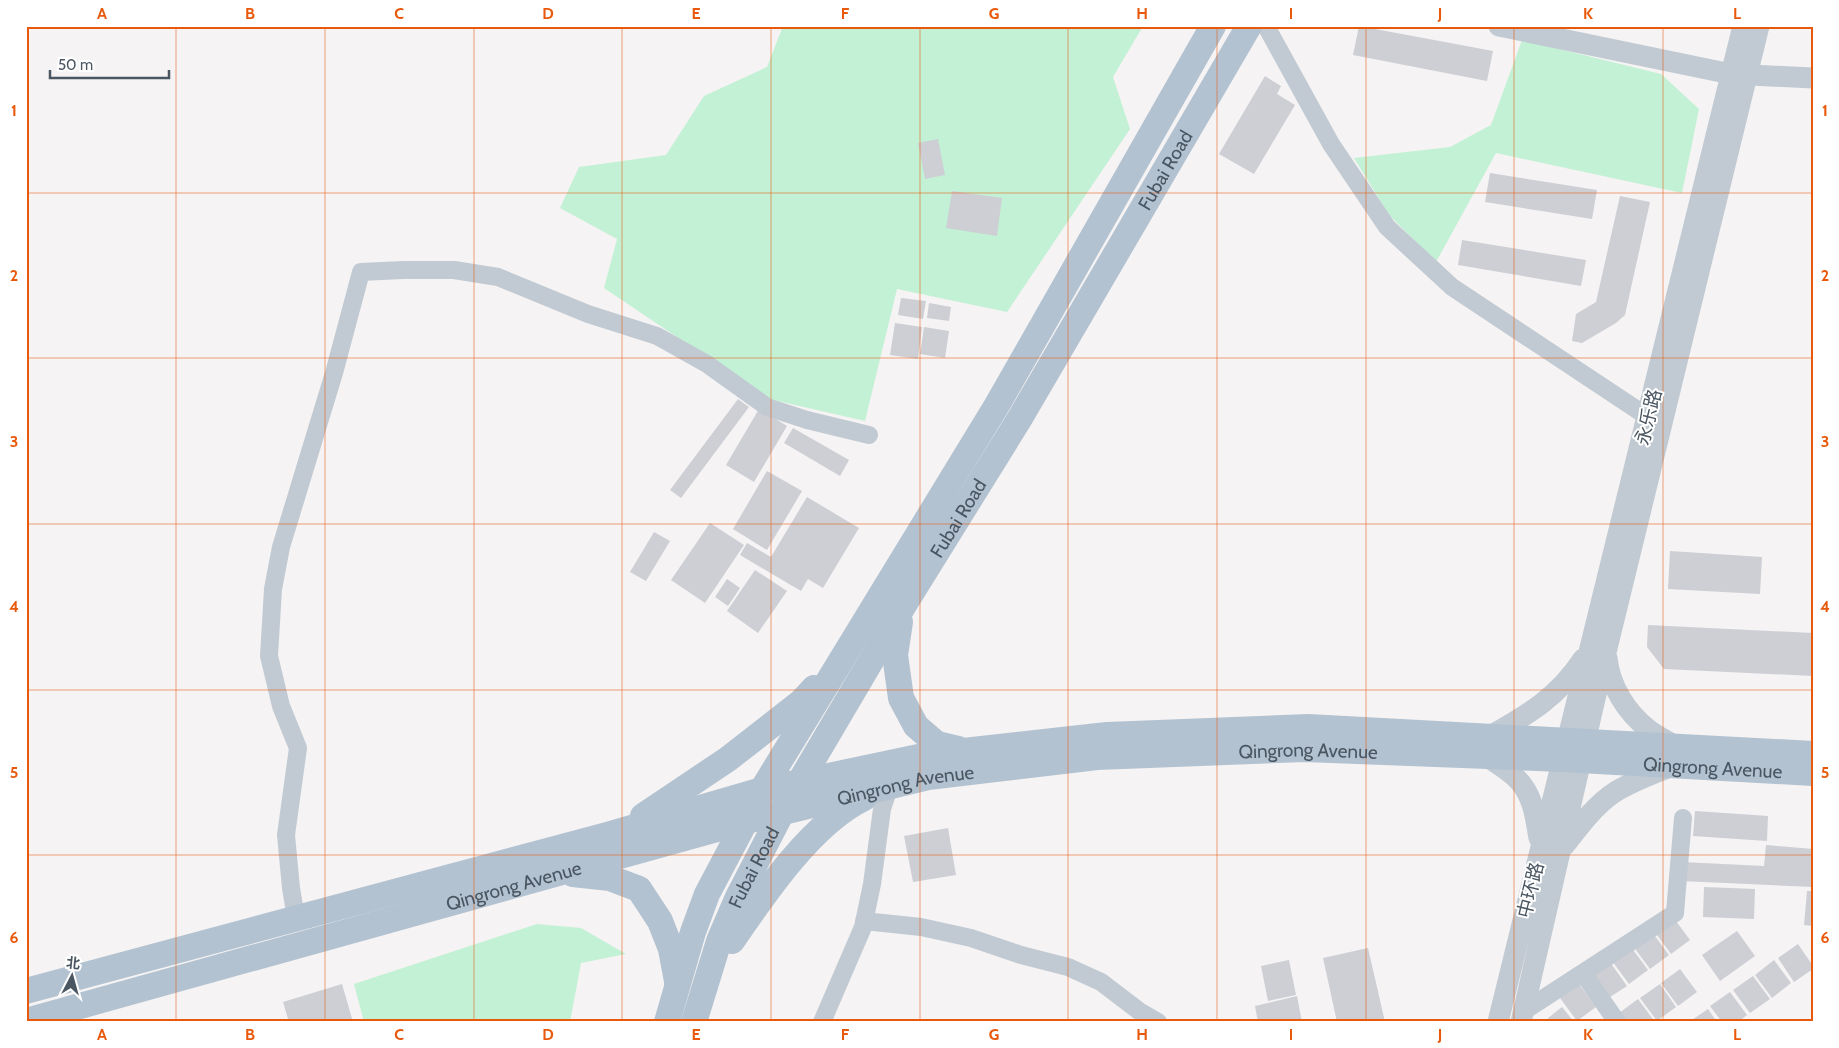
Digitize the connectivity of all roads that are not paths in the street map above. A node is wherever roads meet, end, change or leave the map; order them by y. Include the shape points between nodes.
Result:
1 (1213, 26) edge
2 (1249, 26) edge
3 (1266, 26) edge
4 (1499, 26) edge
5 (1743, 26) edge
6 (1759, 26) edge
7 (1739, 74) junction
8 (1813, 78) edge
9 (1654, 421) junction
10 (869, 435) dead end
11 (904, 605) junction
12 (1598, 650) junction
13 (841, 661) junction
14 (1488, 746) junction
15 (966, 750) junction
16 (1574, 750) junction
17 (1813, 754) edge
18 (1674, 756) junction
19 (1813, 774) edge
20 (799, 782) junction
21 (889, 786) junction
22 (762, 790) junction
23 (782, 812) junction
24 (1683, 818) dead end
25 (746, 821) junction
26 (607, 835) junction
27 (1551, 848) junction
28 (558, 873) junction
29 (296, 918) junction
30 (864, 921) junction
31 (1583, 973) junction
32 (705, 981) junction
33 (678, 982) junction
34 (26, 991) edge
35 (1523, 1016) edge
36 (26, 1021) edge
37 (666, 1022) edge
38 (694, 1022) edge
39 (822, 1022) edge
40 (1158, 1022) edge
41 (1498, 1022) edge
42 (1617, 1022) edge

1 - 13 main road, Fubai Road via 997,405
2 - 11 main road, Fubai Road via 1020,418
3 - 9 street via 1331,144 1387,227 1452,287
4 - 7 street
5 - 7 street
6 - 7 street
7 - 8 street
7 - 9 street, 永乐路
9 - 12 street, 永乐路
10 - 29 street via 768,407 707,364 657,336 588,314 498,277 454,270 361,272 281,547 273,589 269,656 281,706 298,748 286,835
11 - 15 main road via 895,655 901,698 916,726 937,744
11 - 20 main road, Fubai Road
12 - 14 street via 1552,696
12 - 16 street, 永乐路
12 - 18 street via 1615,692
13 - 22 main road, Fubai Road
13 - 26 main road via 802,702 728,760
14 - 15 main road, Qingrong Avenue via 1308,727 1107,735
14 - 16 main road, Qingrong Avenue
14 - 21 main road, Qingrong Avenue via 1097,757 928,777
14 - 27 street via 1525,788
15 - 20 main road, Qingrong Avenue via 928,754
16 - 18 main road, Qingrong Avenue
16 - 27 street, 中环路
17 - 18 main road, Qingrong Avenue
18 - 19 main road, Qingrong Avenue
18 - 27 street via 1646,777 1614,793
20 - 22 main road, Qingrong Avenue
20 - 23 main road, Fubai Road
21 - 23 main road, Qingrong Avenue
21 - 30 street via 882,809
21 - 32 main road via 854,803 790,861
22 - 25 main road, Fubai Road
22 - 26 main road, Qingrong Avenue
23 - 25 main road, Qingrong Avenue
23 - 32 main road, Fubai Road via 734,906
24 - 31 street via 1675,913
25 - 28 main road, Qingrong Avenue
25 - 33 main road, Fubai Road via 707,894
26 - 29 main road, Qingrong Avenue
27 - 35 street, 中环路
27 - 41 street, 中环路
28 - 33 main road via 610,878 639,889 660,921 671,949
28 - 36 main road, Qingrong Avenue
29 - 34 main road, Qingrong Avenue
30 - 39 street
30 - 40 street via 921,927 971,938 1068,967 1101,982
31 - 35 street
31 - 42 street
32 - 38 main road, Fubai Road
33 - 37 main road, Fubai Road

